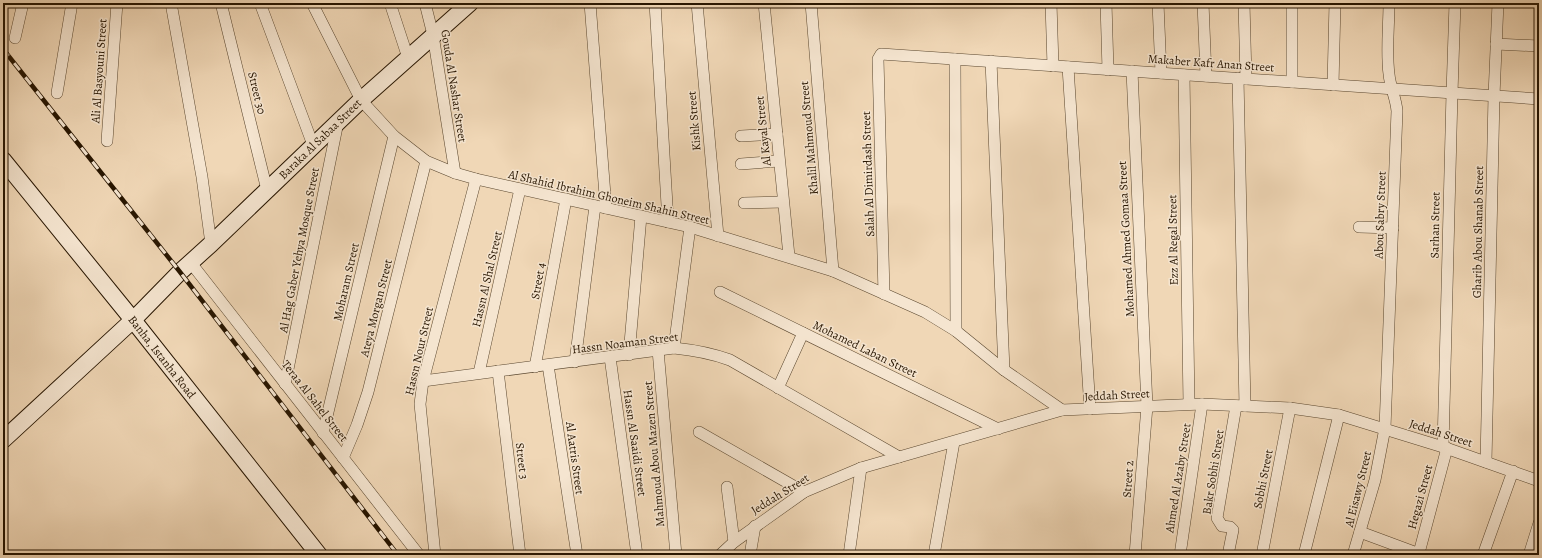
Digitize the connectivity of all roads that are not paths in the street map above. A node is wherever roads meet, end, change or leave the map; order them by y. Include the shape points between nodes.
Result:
1 (23, 3) edge
2 (72, 3) edge
3 (117, 3) edge
4 (171, 3) edge
5 (221, 3) edge
6 (260, 3) edge
7 (312, 3) edge
8 (390, 3) edge
9 (425, 3) edge
10 (470, 3) edge
11 (590, 3) edge
12 (655, 3) edge
13 (697, 3) edge
14 (764, 3) edge
15 (811, 3) edge
16 (1051, 3) edge
17 (1106, 3) edge
18 (1158, 3) edge
19 (1203, 3) edge
20 (1244, 3) edge
21 (1292, 3) edge
22 (1335, 3) edge
23 (1389, 3) edge
24 (1455, 3) edge
25 (1498, 3) edge
26 (433, 36) junction
27 (16, 38) dead end
28 (1496, 44) junction
29 (1539, 46) edge
30 (881, 54) joint
31 (408, 58) junction
32 (955, 59) junction
33 (991, 61) junction
34 (1054, 66) junction
35 (1068, 67) junction
36 (1108, 70) junction
37 (1132, 71) junction
38 (1161, 73) junction
39 (1184, 75) junction
40 (1206, 76) junction
41 (1242, 79) junction
42 (1292, 82) junction
43 (1333, 85) junction
44 (1393, 89) junction
45 (57, 93) dead end
46 (1452, 93) junction
47 (1494, 96) junction
48 (1539, 99) edge
49 (361, 100) junction
50 (338, 121) junction
51 (777, 134) junction
52 (394, 136) junction
53 (741, 136) dead end
54 (107, 141) dead end
55 (314, 145) junction
56 (3, 160) edge
57 (426, 161) junction
58 (779, 161) junction
59 (741, 164) dead end
60 (455, 174) junction
61 (476, 179) junction
62 (520, 189) junction
63 (267, 190) junction
64 (566, 199) junction
65 (783, 202) junction
66 (744, 203) dead end
67 (595, 206) junction
68 (606, 208) junction
69 (641, 216) junction
70 (668, 222) junction
71 (690, 227) junction
72 (1359, 227) dead end
73 (1393, 228) junction
74 (718, 236) junction
75 (211, 244) junction
76 (789, 256) junction
77 (191, 263) junction
78 (833, 271) junction
79 (720, 292) dead end
80 (884, 294) junction
81 (138, 315) junction
82 (956, 332) junction
83 (803, 333) junction
84 (674, 348) junction
85 (658, 350) junction
86 (629, 355) junction
87 (610, 357) junction
88 (575, 362) junction
89 (548, 365) junction
90 (535, 366) junction
91 (1004, 370) junction
92 (498, 371) junction
93 (479, 373) junction
94 (423, 381) junction
95 (285, 384) junction
96 (778, 388) junction
97 (1189, 404) junction
98 (1202, 404) junction
99 (1147, 406) junction
100 (1241, 406) junction
101 (1290, 408) junction
102 (1090, 409) junction
103 (1062, 410) junction
104 (1339, 415) junction
105 (1385, 428) junction
106 (998, 430) junction
107 (700, 432) dead end
108 (323, 433) junction
109 (3, 440) edge
110 (954, 442) junction
111 (1445, 448) junction
112 (899, 457) junction
113 (343, 458) junction
114 (1486, 462) junction
115 (862, 468) junction
116 (1513, 471) junction
117 (1539, 481) edge
118 (727, 487) dead end
119 (804, 492) junction
120 (1539, 523) edge
121 (756, 526) junction
122 (1360, 532) junction
123 (734, 542) junction
124 (1421, 554) edge
125 (319, 555) edge
126 (418, 555) edge
127 (435, 555) edge
128 (520, 555) edge
129 (577, 555) edge
130 (637, 555) edge
131 (676, 555) edge
132 (720, 555) edge
133 (750, 555) edge
134 (849, 555) edge
135 (934, 555) edge
136 (1135, 555) edge
137 (1180, 555) edge
138 (1228, 555) edge
139 (1262, 555) edge
140 (1304, 555) edge
141 (1354, 555) edge
142 (1483, 555) edge
143 (1529, 555) edge

1 - 27 street
2 - 45 street
3 - 54 street, Ali Al Basyouni Street
4 - 75 street via 202,177
5 - 63 street, Street 30
6 - 55 street
7 - 49 street, Al Shahid Ibrahim Ghoneim Shahin Street
8 - 31 street
9 - 26 street, Gouda Al Nashar Street
10 - 26 main road, Baraka Al Sabaa Street
11 - 68 street
12 - 70 street
13 - 74 street, Kishk Street
14 - 51 street, Al Kayal Street
15 - 78 street, Khalil Mahmoud Street
16 - 34 street
17 - 36 street
18 - 38 street
19 - 40 street
20 - 41 street
21 - 42 street
22 - 43 street
23 - 44 street, Abou Sabry Street via 1388,68
24 - 46 street, Sarhan Street
25 - 28 street, Gharib Abou Shanab Street
26 - 31 main road, Baraka Al Sabaa Street
26 - 60 street, Gouda Al Nashar Street
28 - 29 street
28 - 47 street, Gharib Abou Shanab Street
30 - 32 street, Makaber Kafr Anan Street
30 - 80 street, Salah Al Dimirdash Street via 878,59
31 - 49 main road, Baraka Al Sabaa Street
32 - 33 street, Makaber Kafr Anan Street
32 - 82 street
33 - 34 street, Makaber Kafr Anan Street
33 - 91 street
34 - 35 street, Makaber Kafr Anan Street
35 - 36 street, Makaber Kafr Anan Street
35 - 102 street
36 - 37 street, Makaber Kafr Anan Street
37 - 38 street, Makaber Kafr Anan Street
37 - 99 street, Mohamed Ahmed Gomaa Street
38 - 39 street, Makaber Kafr Anan Street
39 - 40 street, Makaber Kafr Anan Street
39 - 97 street, Ezz Al Regal Street
40 - 41 street, Makaber Kafr Anan Street
41 - 42 street, Makaber Kafr Anan Street
41 - 100 street
42 - 43 street, Makaber Kafr Anan Street
43 - 44 street, Makaber Kafr Anan Street
44 - 46 street, Makaber Kafr Anan Street
44 - 73 street, Abou Sabry Street via 1397,110
46 - 47 street, Makaber Kafr Anan Street
46 - 111 street, Sarhan Street
47 - 48 street, Makaber Kafr Anan Street
47 - 114 street, Gharib Abou Shanab Street
49 - 50 main road, Baraka Al Sabaa Street
49 - 52 street, Al Shahid Ibrahim Ghoneim Shahin Street
50 - 55 main road, Baraka Al Sabaa Street
50 - 95 street, Al Hag Gaber Yehya Mosque Street
51 - 53 street
51 - 58 street, Al Kayal Street
52 - 57 street, Al Shahid Ibrahim Ghoneim Shahin Street
52 - 108 street, Moharam Street
55 - 63 main road, Baraka Al Sabaa Street
56 - 81 main road, Banha, Istanha Road
57 - 60 street, Al Shahid Ibrahim Ghoneim Shahin Street
57 - 113 street, Ateya Morgan Street via 368,392
58 - 59 street
58 - 65 street, Al Kayal Street
60 - 61 street, Al Shahid Ibrahim Ghoneim Shahin Street
61 - 62 street, Al Shahid Ibrahim Ghoneim Shahin Street
61 - 94 street, Hassn Nour Street
62 - 64 street, Al Shahid Ibrahim Ghoneim Shahin Street
62 - 93 street, Hassn Al Shal Street
63 - 75 main road, Baraka Al Sabaa Street
64 - 67 street, Al Shahid Ibrahim Ghoneim Shahin Street
64 - 90 street, Street 4
65 - 66 street
65 - 76 street, Al Kayal Street
67 - 68 street, Al Shahid Ibrahim Ghoneim Shahin Street
67 - 88 street
68 - 69 street, Al Shahid Ibrahim Ghoneim Shahin Street
69 - 70 street, Al Shahid Ibrahim Ghoneim Shahin Street
69 - 86 street
70 - 71 street, Al Shahid Ibrahim Ghoneim Shahin Street
71 - 74 street, Al Shahid Ibrahim Ghoneim Shahin Street
71 - 84 street
72 - 73 street
73 - 105 street, Abou Sabry Street
74 - 76 street, Al Shahid Ibrahim Ghoneim Shahin Street
75 - 77 main road, Baraka Al Sabaa Street
76 - 78 street, Al Shahid Ibrahim Ghoneim Shahin Street
77 - 81 main road, Baraka Al Sabaa Street
77 - 95 street, Teraa Al Sahel Street
78 - 80 street, Al Shahid Ibrahim Ghoneim Shahin Street
79 - 83 street, Mohamed Laban Street
80 - 82 street, Al Shahid Ibrahim Ghoneim Shahin Street via 925,312
81 - 109 main road, Baraka Al Sabaa Street
81 - 125 main road, Banha, Istanha Road
82 - 91 street, Al Shahid Ibrahim Ghoneim Shahin Street
83 - 96 street
83 - 106 street, Mohamed Laban Street
84 - 85 street, Hassn Noaman Street
84 - 96 street, Hassn Noaman Street via 724,358
85 - 86 street, Hassn Noaman Street
85 - 131 street, Mahmoud Abou Mazen Street
86 - 87 street, Hassn Noaman Street
87 - 88 street, Hassn Noaman Street
87 - 130 street, Hassn Al Saaidi Street
88 - 89 street, Hassn Noaman Street
89 - 90 street, Hassn Noaman Street
89 - 129 street, Al Aatris Street
90 - 92 street, Hassn Noaman Street
91 - 103 street, Al Shahid Ibrahim Ghoneim Shahin Street
92 - 93 street, Hassn Noaman Street
92 - 128 street, Street 3
93 - 94 street, Hassn Noaman Street
94 - 127 street, Hassn Nour Street via 420,404
95 - 108 street, Teraa Al Sahel Street
96 - 112 street, Hassn Noaman Street
97 - 98 street, Jeddah Street
97 - 99 street, Jeddah Street
98 - 100 street, Jeddah Street
98 - 137 street, Ahmed Al Azaby Street
99 - 102 street, Jeddah Street
99 - 136 street, Street 2
100 - 101 street, Jeddah Street
100 - 138 street, Bakr Sobhi Street via 1217,518 1222,526 1232,528
101 - 104 street, Jeddah Street
101 - 139 street, Sobhi Street
102 - 103 street, Jeddah Street
103 - 106 street, Jeddah Street
104 - 105 street, Jeddah Street
104 - 140 street
105 - 111 street, Jeddah Street
105 - 122 street, Al Eisawy Street via 1375,480
106 - 110 street, Jeddah Street
107 - 119 street
108 - 113 street, Teraa Al Sahel Street
110 - 112 street, Jeddah Street
110 - 135 street
111 - 114 street, Jeddah Street
111 - 124 street, Hegazi Street
112 - 115 street, Jeddah Street
113 - 126 street, Teraa Al Sahel Street
114 - 116 street, Jeddah Street
115 - 119 street, Jeddah Street
115 - 134 street
116 - 117 street, Jeddah Street
116 - 142 street
118 - 123 street
119 - 121 street, Jeddah Street
120 - 143 street
121 - 123 street, Jeddah Street
121 - 133 street
122 - 124 street
122 - 141 street, Al Eisawy Street
123 - 132 street, Jeddah Street

